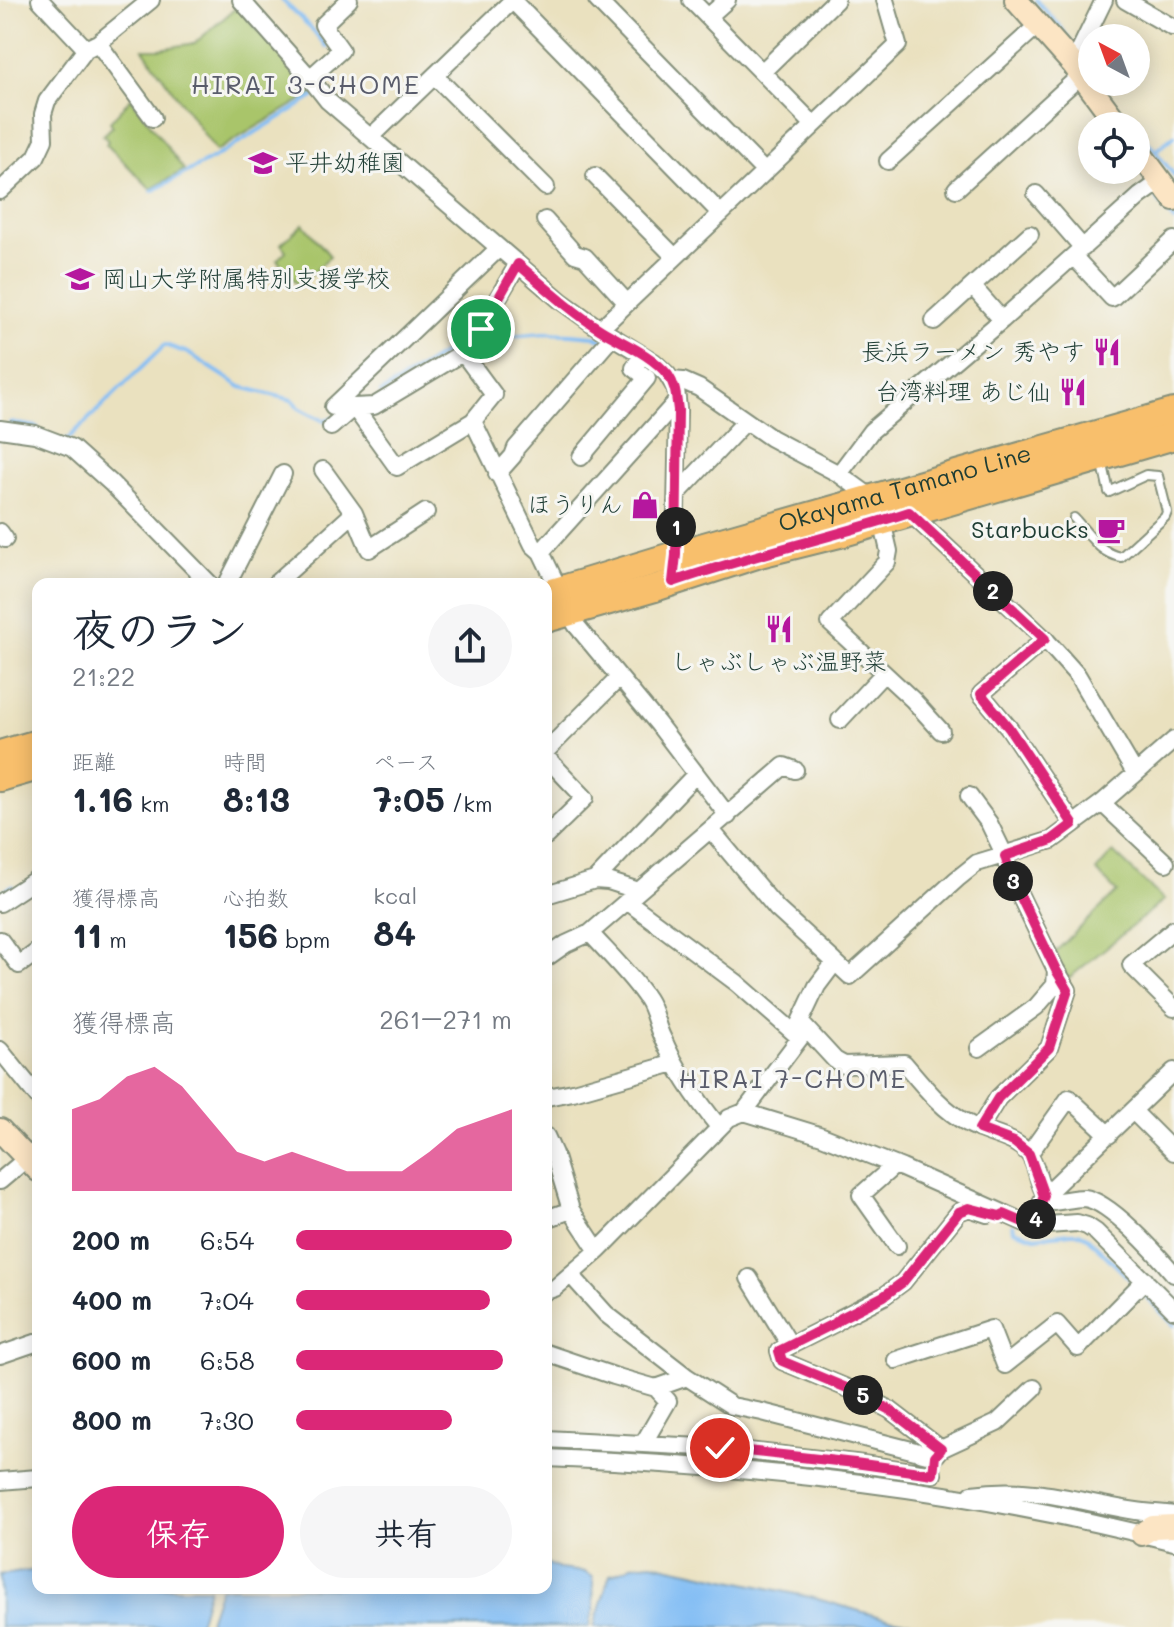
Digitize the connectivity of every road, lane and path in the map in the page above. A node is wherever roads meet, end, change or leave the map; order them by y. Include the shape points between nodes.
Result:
1 (40, 0) edge
2 (151, 0) edge
3 (242, 0) edge
4 (349, 0) edge
5 (513, 0) edge
6 (597, 0) edge
7 (691, 0) edge
8 (727, 0) edge
9 (836, 0) edge
10 (885, 0) edge
11 (1016, 0) edge
12 (1104, 0) edge
13 (1125, 0) edge
14 (708, 17) junction
15 (1038, 25) junction
16 (1172, 27) dead end
17 (92, 46) junction
18 (1077, 70) junction
19 (762, 72) junction
20 (435, 76) junction
21 (310, 78) junction
22 (1108, 112) edge
23 (153, 118) dead end
24 (814, 125) junction
25 (371, 137) junction
26 (888, 161) dead end
27 (765, 172) junction
28 (595, 176) dead end
29 (546, 187) dead end
30 (956, 189) dead end
31 (1159, 189) edge
32 (0, 191) edge
33 (1036, 194) dead end
34 (721, 214) junction
35 (545, 220) dead end
36 (1030, 234) dead end
37 (1174, 240) edge
38 (499, 248) junction
39 (1078, 248) junction
40 (675, 257) junction
41 (518, 264) junction
42 (973, 287) junction
43 (627, 303) junction
44 (1000, 317) junction
45 (934, 321) dead end
46 (606, 336) junction
47 (463, 353) junction
48 (639, 359) junction
49 (671, 380) junction
50 (677, 401) junction
51 (333, 407) dead end
52 (354, 407) junction
53 (1174, 412) edge
54 (473, 421) junction
55 (743, 425) junction
56 (331, 427) dead end
57 (0, 429) edge
58 (1174, 436) edge
59 (581, 457) dead end
60 (1101, 457) junction
61 (323, 470) dead end
62 (283, 474) dead end
63 (497, 474) junction
64 (839, 474) junction
65 (677, 494) junction
66 (877, 510) junction
67 (426, 512) dead end
68 (909, 512) junction
69 (354, 513) junction
70 (1074, 518) dead end
71 (541, 552) junction
72 (676, 555) junction
73 (204, 578) edge
74 (230, 578) edge
75 (282, 578) edge
76 (548, 578) edge
77 (673, 582) junction
78 (555, 604) edge
79 (1045, 639) junction
80 (884, 673) junction
81 (619, 678) junction
82 (840, 720) dead end
83 (941, 731) dead end
84 (1174, 740) edge
85 (32, 745) edge
86 (552, 745) edge
87 (0, 754) edge
88 (552, 763) edge
89 (32, 769) edge
90 (795, 770) dead end
91 (1135, 773) junction
92 (695, 775) junction
93 (0, 778) edge
94 (969, 796) dead end
95 (1102, 803) junction
96 (728, 816) junction
97 (1073, 824) junction
98 (552, 830) edge
99 (711, 830) junction
100 (1005, 856) junction
101 (1166, 863) dead end
102 (595, 880) junction
103 (32, 882) edge
104 (552, 893) edge
105 (633, 896) junction
106 (0, 903) edge
107 (1174, 929) edge
108 (590, 933) junction
109 (0, 940) edge
110 (552, 951) edge
111 (32, 955) edge
112 (835, 962) junction
113 (1056, 970) junction
114 (1174, 1008) edge
115 (800, 1030) junction
116 (979, 1048) dead end
117 (0, 1050) edge
118 (675, 1063) junction
119 (1174, 1071) edge
120 (32, 1090) edge
121 (552, 1092) edge
122 (1133, 1111) junction
123 (744, 1112) junction
124 (719, 1127) junction
125 (979, 1129) junction
126 (0, 1130) edge
127 (1109, 1135) junction
128 (552, 1150) edge
129 (1174, 1152) edge
130 (1029, 1154) junction
131 (32, 1157) edge
132 (32, 1160) edge
133 (895, 1165) junction
134 (0, 1181) edge
135 (1044, 1196) junction
136 (571, 1210) junction
137 (1004, 1214) junction
138 (552, 1217) edge
139 (1032, 1226) junction
140 (897, 1246) dead end
141 (598, 1251) junction
142 (1171, 1263) edge
143 (571, 1275) junction
144 (749, 1278) dead end
145 (1145, 1280) junction
146 (552, 1289) edge
147 (1174, 1310) edge
148 (32, 1344) edge
149 (790, 1345) junction
150 (0, 1355) edge
151 (552, 1355) edge
152 (896, 1360) dead end
153 (687, 1377) junction
154 (656, 1388) junction
155 (1034, 1388) dead end
156 (552, 1439) edge
157 (643, 1444) junction
158 (938, 1452) junction
159 (552, 1458) edge
160 (933, 1474) junction
161 (32, 1478) edge
162 (0, 1481) edge
163 (888, 1486) junction
164 (955, 1496) junction
165 (1174, 1515) edge
166 (1174, 1526) edge
167 (1142, 1534) junction
168 (1174, 1542) edge

1 - 17 street
2 - 17 street
3 - 21 street
4 - 21 street via 323,25 341,50
5 - 20 street
5 - 34 street
6 - 27 street
7 - 14 street
8 - 14 street
9 - 19 street
10 - 24 street via 898,45
11 - 15 street
12 - 18 street
13 - 16 street
14 - 19 street
15 - 18 street
15 - 26 street
17 - 23 street
17 - 32 street via 47,101 44,140 36,157
18 - 22 street
18 - 30 street
19 - 24 street
20 - 25 street
20 - 29 street
21 - 25 street via 328,101
24 - 27 street
25 - 38 street
27 - 34 street
28 - 40 street
31 - 39 street
33 - 39 street
34 - 40 street
35 - 43 street
36 - 42 street
37 - 39 street via 1112,298
38 - 41 street
38 - 51 street
39 - 44 street
40 - 43 street
41 - 46 street
41 - 47 street
42 - 44 street
42 - 45 street
43 - 46 street
44 - 64 street via 871,431
46 - 48 street
46 - 63 street
47 - 52 street via 374,406
47 - 54 street via 494,395
48 - 49 street via 654,362
48 - 59 street via 634,368 647,378
49 - 50 street
49 - 55 street via 699,388
50 - 65 street
50 - 71 street
52 - 54 street via 397,467
52 - 56 street
53 - 66 main road, Okayama Tamano Line
54 - 63 street
55 - 64 street
55 - 65 street
57 - 73 street via 35,434 72,448
58 - 60 main road, Okayama Tamano Line
60 - 68 main road, Okayama Tamano Line
60 - 70 lane via 1109,492 1146,475 1158,476 1165,517 1121,557 1109,555
61 - 69 street
62 - 74 street
63 - 71 street
64 - 66 street
65 - 72 street
66 - 68 main road, Okayama Tamano Line
66 - 72 main road, Okayama Tamano Line
66 - 77 main road, Okayama Tamano Line
66 - 80 street via 889,551 887,562 830,623
67 - 69 street via 369,549
68 - 79 street
69 - 75 street
71 - 76 street
72 - 77 street
72 - 78 main road, Okayama Tamano Line
77 - 78 main road, Okayama Tamano Line
78 - 81 street
79 - 91 street via 1078,676
79 - 97 street via 981,694
80 - 82 street
80 - 83 street
81 - 86 street
81 - 92 street
84 - 91 street
85 - 87 main road
88 - 98 street via 585,798
89 - 93 main road
90 - 96 street via 784,766
91 - 95 street
92 - 96 street
92 - 102 street
94 - 100 street
95 - 97 street
95 - 101 street
96 - 99 street
97 - 100 street via 1052,840
99 - 105 street
99 - 112 street via 777,909
100 - 112 street via 977,863 850,976
100 - 113 street
102 - 104 street
102 - 105 street via 608,881
103 - 106 street
105 - 108 street
105 - 115 street
107 - 114 street via 1131,965
108 - 110 street
108 - 118 street via 647,999
109 - 111 street via 19,965
112 - 115 street via 817,986
113 - 116 street via 1055,985 1036,1007
113 - 125 street via 1068,990 1049,1048 998,1098
115 - 123 street
115 - 125 street via 844,1065 904,1063 947,1111
117 - 120 street
118 - 121 street
118 - 124 street
119 - 122 street
122 - 127 street
122 - 129 street
123 - 124 street
123 - 133 street
124 - 141 street
125 - 130 street via 1014,1142
126 - 131 street
127 - 130 street via 1069,1098
127 - 135 street
128 - 136 street
130 - 135 street
132 - 134 street
133 - 137 street
133 - 140 street via 861,1195
135 - 139 street
135 - 142 street via 1053,1202 1097,1202
136 - 138 street
136 - 141 street
137 - 139 street
137 - 149 street via 969,1208 959,1212 903,1282
139 - 145 street via 1087,1226
141 - 143 street
143 - 146 street
143 - 153 street via 606,1314
144 - 149 street
145 - 147 street
145 - 152 street via 1078,1348 1057,1324 1005,1365 991,1329
148 - 150 street
149 - 158 street via 779,1351 782,1361 890,1410
151 - 154 street
153 - 154 street
153 - 158 street via 732,1406
154 - 157 street via 668,1401
155 - 158 street via 997,1423
156 - 157 street
157 - 160 street
158 - 160 street
159 - 163 street via 793,1474
160 - 163 street
161 - 162 street
163 - 164 street
164 - 165 street via 1046,1493
164 - 167 street
166 - 167 street via 1153,1527
167 - 168 street

